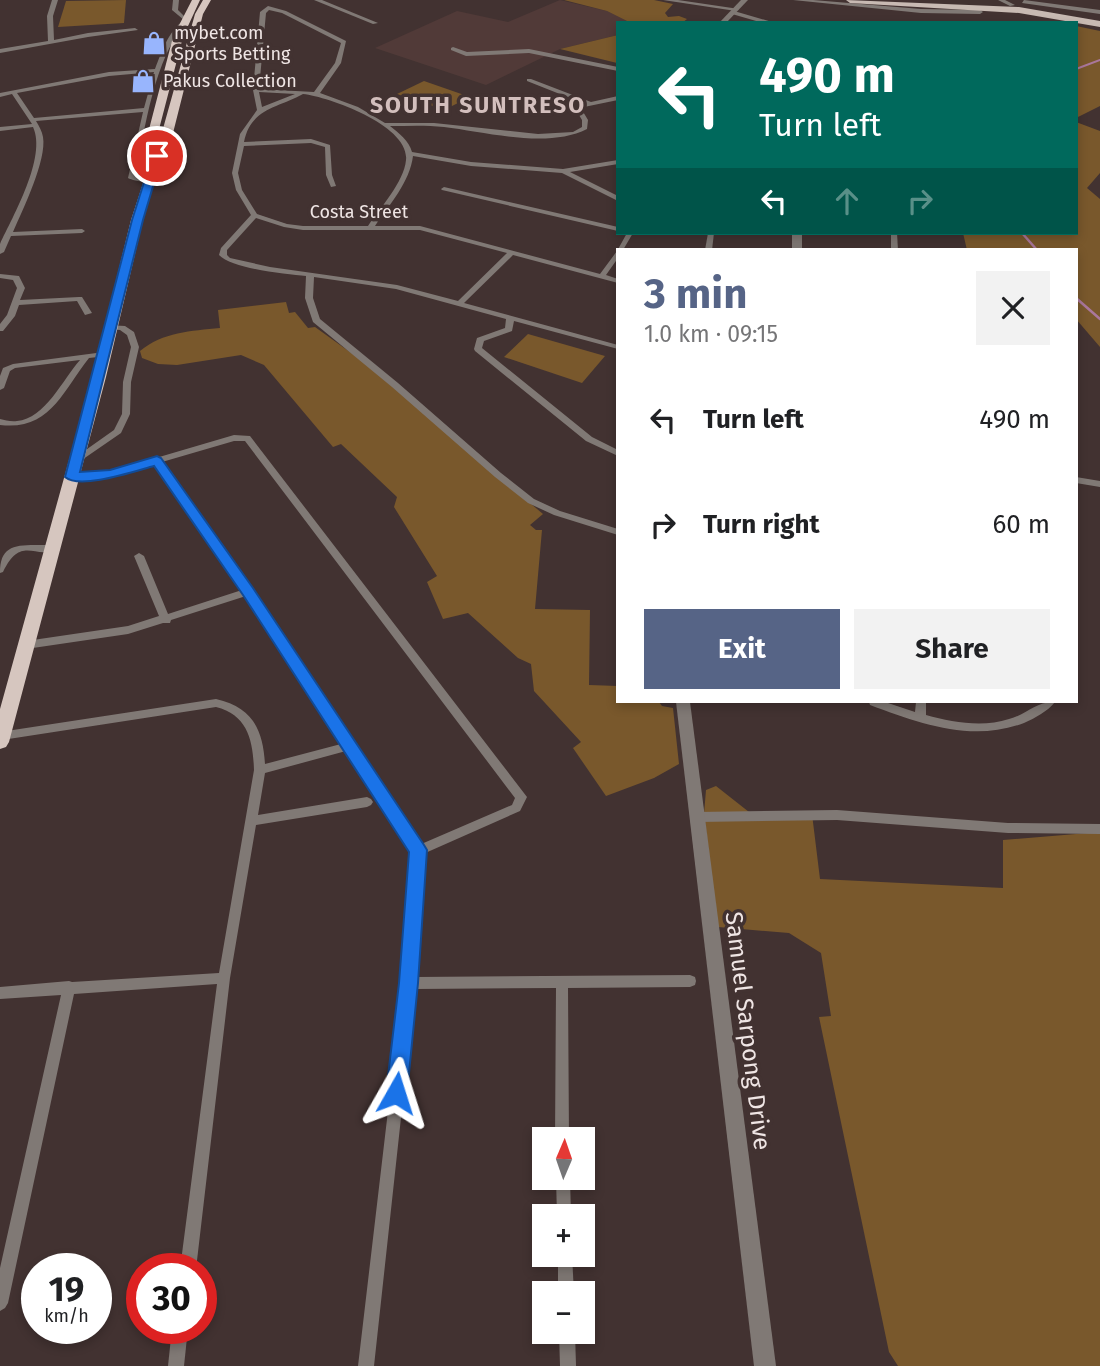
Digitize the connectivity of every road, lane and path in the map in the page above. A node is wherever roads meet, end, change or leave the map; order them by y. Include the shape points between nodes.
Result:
1 (55, 0) edge
2 (176, 0) edge
3 (196, 0) edge
4 (207, 0) edge
5 (317, 0) edge
6 (666, 0) edge
7 (745, 0) edge
8 (796, 0) edge
9 (850, 0) edge
10 (935, 0) edge
11 (1001, 0) edge
12 (1024, 3) edge
13 (1012, 5) junction
14 (980, 9) junction
15 (1100, 12) edge
16 (729, 16) edge
17 (185, 18) junction
18 (752, 18) junction
19 (758, 21) edge
20 (978, 21) edge
21 (1100, 22) edge
22 (375, 23) dead end
23 (135, 30) dead end
24 (51, 41) junction
25 (453, 49) dead end
26 (0, 51) edge
27 (616, 69) edge
28 (158, 71) junction
29 (529, 80) dead end
30 (256, 90) junction
31 (14, 93) junction
32 (300, 94) junction
33 (316, 94) junction
34 (0, 95) edge
35 (616, 98) edge
36 (589, 103) junction
37 (147, 110) junction
38 (260, 110) junction
39 (33, 123) junction
40 (387, 124) junction
41 (11, 128) junction
42 (0, 129) edge
43 (6, 139) dead end
44 (240, 144) junction
45 (411, 155) junction
46 (157, 156) junction
47 (616, 162) edge
48 (563, 171) junction
49 (150, 180) junction
50 (333, 186) dead end
51 (444, 190) dead end
52 (616, 197) edge
53 (255, 215) junction
54 (371, 227) junction
55 (0, 229) edge
56 (616, 229) edge
57 (9, 231) junction
58 (82, 231) dead end
59 (0, 252) edge
60 (510, 254) junction
61 (616, 256) edge
62 (0, 276) edge
63 (310, 276) junction
64 (601, 277) junction
65 (616, 281) edge
66 (16, 303) junction
67 (460, 303) junction
68 (88, 313) dead end
69 (510, 318) junction
70 (110, 327) junction
71 (0, 329) edge
72 (616, 346) edge
73 (104, 354) junction
74 (86, 357) junction
75 (0, 388) edge
76 (0, 422) edge
77 (616, 452) edge
78 (76, 461) junction
79 (157, 461) junction
80 (72, 477) junction
81 (1078, 480) edge
82 (1100, 484) edge
83 (616, 531) edge
84 (53, 548) junction
85 (139, 556) dead end
86 (0, 570) edge
87 (248, 592) junction
88 (166, 620) junction
89 (26, 645) junction
90 (683, 703) edge
91 (877, 703) edge
92 (921, 703) edge
93 (1049, 703) edge
94 (920, 719) junction
95 (1, 739) edge
96 (348, 746) junction
97 (260, 771) junction
98 (367, 803) dead end
99 (697, 817) junction
100 (251, 821) junction
101 (1100, 829) edge
102 (418, 850) junction
103 (224, 978) junction
104 (690, 981) dead end
105 (409, 983) junction
106 (562, 983) junction
107 (69, 987) junction
108 (0, 993) edge
109 (562, 1127) edge
110 (190, 1253) edge
111 (0, 1303) edge
112 (178, 1344) edge
113 (567, 1344) edge
114 (176, 1366) edge
115 (366, 1366) edge
116 (568, 1366) edge
117 (765, 1366) edge

1 - 24 street
2 - 17 street via 175,10
3 - 17 highway
4 - 46 highway
5 - 22 street
6 - 16 street
7 - 16 street
8 - 14 street via 910,10
9 - 14 main road
10 - 13 main road
11 - 13 street
12 - 13 main road
12 - 15 street
12 - 21 main road
14 - 20 street
14 - 21 main road
16 - 18 street
16 - 18 street
17 - 28 street via 167,43
17 - 46 highway via 152,137
18 - 19 street
23 - 24 street
24 - 26 street
25 - 27 street via 466,54 529,51
28 - 31 street via 109,74
28 - 37 street
29 - 36 street
30 - 32 street
30 - 33 street via 263,12 274,8 344,42 338,62
30 - 38 street
31 - 34 street
31 - 39 street
32 - 33 street
32 - 38 street
33 - 40 street
35 - 36 street
36 - 40 street via 579,110 585,128 573,135
37 - 39 street
37 - 49 street via 131,178
38 - 44 street
39 - 41 street
39 - 57 street via 41,145 39,158
40 - 45 street via 400,135
41 - 42 street
41 - 43 street
44 - 50 street via 311,141 328,146 328,175
44 - 53 street via 235,173 239,190
45 - 48 street
45 - 54 street
46 - 49 highway
47 - 48 street
48 - 52 street
49 - 70 highway
51 - 56 street
53 - 54 street, Costa Street via 303,228
53 - 63 street via 223,255 249,266
54 - 60 street, Costa Street via 419,228
55 - 57 street
57 - 58 street
57 - 59 street
60 - 64 street, Costa Street
60 - 67 street
61 - 64 street
62 - 66 street via 12,276 20,283
63 - 67 street via 367,281
63 - 83 street via 309,298 316,320 498,475 557,513
64 - 65 street, Costa Street
66 - 68 street via 79,299
66 - 71 street
67 - 69 street
69 - 72 street
69 - 77 street via 509,329 484,336 478,349 589,439
70 - 73 highway
70 - 78 street via 131,334 135,347 126,414 118,431
73 - 74 street
73 - 78 highway
74 - 75 street via 13,366 6,370
74 - 76 street via 40,416 12,424
78 - 80 highway
79 - 80 street via 110,474
79 - 87 street
79 - 102 street via 247,438 520,794 516,808
80 - 84 highway
81 - 82 street
84 - 86 street via 12,550 4,556
84 - 89 highway
85 - 88 street
87 - 88 street
87 - 96 street
88 - 89 street
89 - 95 highway
90 - 99 street, Samuel Sarpong Drive
91 - 94 street
92 - 94 street
93 - 94 street via 1036,714 1003,727 954,727
95 - 97 street via 202,704 226,704 236,709 257,735
96 - 97 street
96 - 102 street
97 - 100 street
98 - 100 street
99 - 101 street via 836,815 1008,828
99 - 117 street, Samuel Sarpong Drive
100 - 103 street
102 - 105 street
103 - 107 street
103 - 110 street
104 - 106 street
105 - 106 street
105 - 115 street
106 - 109 street
107 - 108 street
107 - 111 street
112 - 114 street
113 - 116 street

